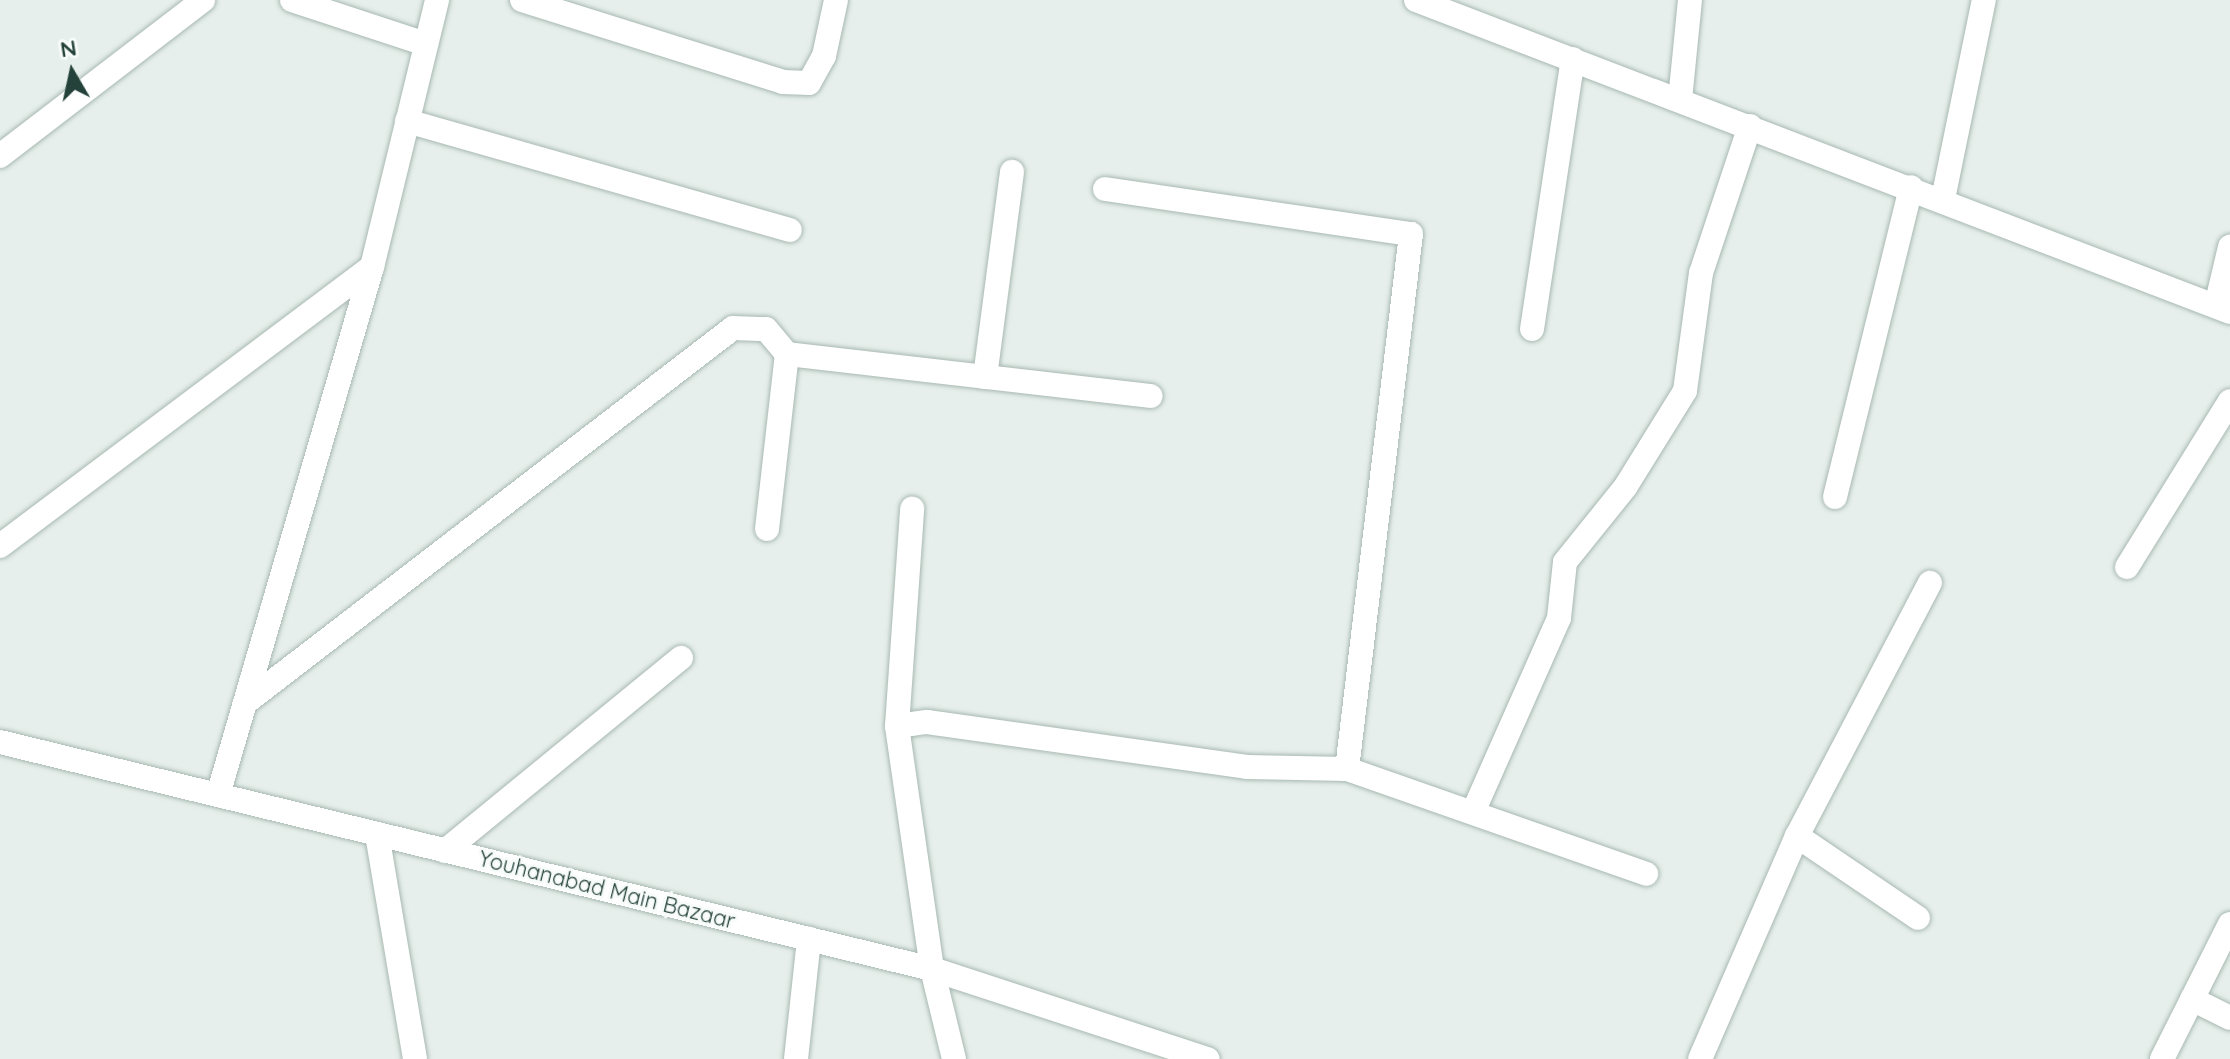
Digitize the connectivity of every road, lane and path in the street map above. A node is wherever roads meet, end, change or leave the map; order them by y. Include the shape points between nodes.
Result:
1 (203, 0) edge
2 (292, 0) edge
3 (437, 0) edge
4 (522, 0) edge
5 (836, 0) edge
6 (1416, 0) edge
7 (1690, 0) edge
8 (1984, 0) edge
9 (426, 44) junction
10 (1573, 59) junction
11 (1680, 100) junction
12 (407, 121) junction
13 (1750, 126) junction
14 (0, 156) edge
15 (1012, 172) dead end
16 (1911, 187) junction
17 (1105, 189) dead end
18 (1943, 199) junction
19 (790, 230) dead end
20 (2230, 247) edge
21 (372, 267) junction
22 (2223, 309) edge
23 (1532, 329) dead end
24 (787, 354) junction
25 (985, 377) junction
26 (1151, 396) dead end
27 (2230, 401) edge
28 (1835, 497) dead end
29 (912, 509) dead end
30 (767, 529) dead end
31 (0, 546) edge
32 (2127, 567) dead end
33 (1930, 583) dead end
34 (681, 658) dead end
35 (245, 703) junction
36 (897, 726) junction
37 (0, 742) edge
38 (1347, 769) junction
39 (218, 795) junction
40 (1474, 810) junction
41 (377, 834) junction
42 (1797, 836) junction
43 (445, 851) junction
44 (1646, 874) dead end
45 (1918, 918) dead end
46 (2230, 924) edge
47 (809, 939) junction
48 (932, 969) junction
49 (2192, 999) junction
50 (2230, 1018) edge
51 (415, 1059) edge
52 (796, 1059) edge
53 (954, 1059) edge
54 (1208, 1059) edge
55 (1700, 1059) edge
56 (2162, 1059) edge

1 - 14 street
2 - 9 street
3 - 9 street
4 - 5 street via 783,82 809,83 824,56
6 - 10 street
7 - 11 street
8 - 18 street
9 - 12 street
10 - 11 street
10 - 23 street
11 - 13 street
12 - 19 street
12 - 21 street
13 - 16 street
13 - 40 street via 1701,273 1685,391 1626,486 1565,562 1559,618
15 - 25 street
16 - 18 street
16 - 28 street
17 - 38 street via 1411,234
18 - 22 street
20 - 22 street
21 - 31 street
21 - 35 street
24 - 25 street
24 - 30 street
24 - 35 street via 766,329 733,328
25 - 26 street
27 - 32 street
29 - 36 street
33 - 42 street
34 - 43 street
35 - 39 street
36 - 38 street via 927,722 1247,767
36 - 48 street
37 - 39 street, Youhanabad Main Bazaar
38 - 40 street
39 - 41 street, Youhanabad Main Bazaar
40 - 44 street
41 - 43 street, Youhanabad Main Bazaar
41 - 51 street
42 - 45 street
42 - 55 street
43 - 47 street, Youhanabad Main Bazaar
46 - 49 street
47 - 48 street, Youhanabad Main Bazaar
47 - 52 street
48 - 53 street
48 - 54 street, Youhanabad Main Bazaar
49 - 50 street
49 - 56 street

